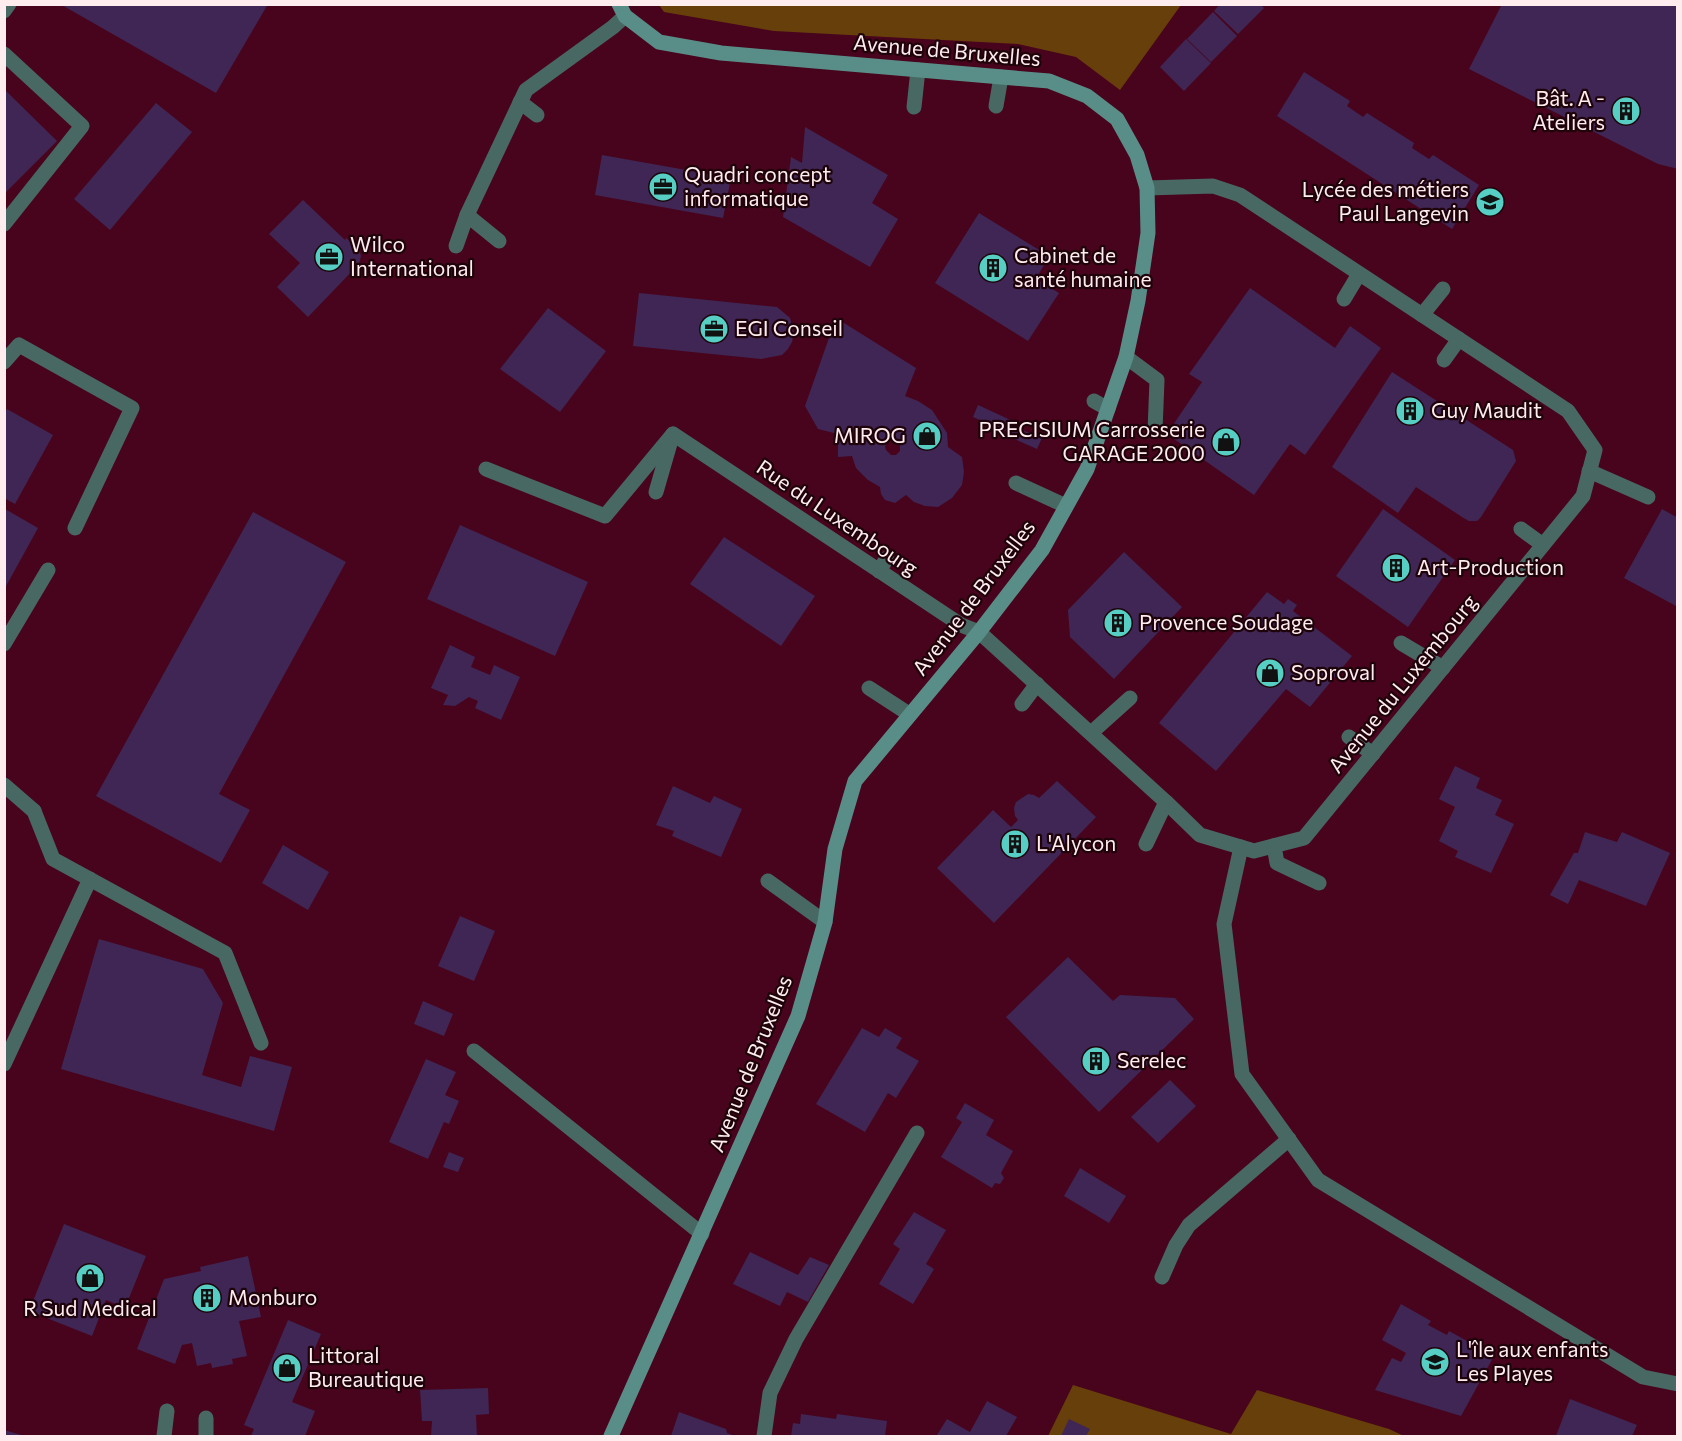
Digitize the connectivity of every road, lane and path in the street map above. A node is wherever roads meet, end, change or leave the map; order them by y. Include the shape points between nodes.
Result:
1 (9, 4) edge
2 (622, 10) edge
3 (4, 11) edge
4 (4, 54) edge
5 (918, 70) junction
6 (1001, 77) junction
7 (520, 102) junction
8 (996, 106) dead end
9 (914, 107) dead end
10 (537, 115) dead end
11 (1147, 188) junction
12 (467, 215) junction
13 (4, 224) edge
14 (499, 241) dead end
15 (456, 246) dead end
16 (1359, 274) junction
17 (1443, 289) dead end
18 (1344, 299) dead end
19 (1422, 315) junction
20 (1459, 339) junction
21 (1126, 357) junction
22 (1444, 360) dead end
23 (4, 362) edge
24 (1155, 431) dead end
25 (673, 434) junction
26 (486, 469) dead end
27 (1589, 471) junction
28 (1016, 483) dead end
29 (656, 492) dead end
30 (1648, 497) dead end
31 (1066, 506) junction
32 (75, 528) dead end
33 (1521, 529) dead end
34 (1543, 546) junction
35 (48, 570) dead end
36 (979, 632) junction
37 (1401, 643) dead end
38 (4, 644) edge
39 (1443, 668) junction
40 (1036, 684) junction
41 (869, 688) dead end
42 (1130, 698) dead end
43 (1022, 704) dead end
44 (909, 714) junction
45 (1091, 734) junction
46 (1349, 736) dead end
47 (1373, 754) junction
48 (4, 785) edge
49 (1167, 802) junction
50 (1146, 844) dead end
51 (1274, 846) junction
52 (1241, 847) junction
53 (90, 879) junction
54 (768, 880) dead end
55 (1318, 883) dead end
56 (825, 922) junction
57 (261, 1043) dead end
58 (474, 1052) dead end
59 (4, 1064) edge
60 (917, 1133) dead end
61 (1289, 1139) junction
62 (702, 1234) junction
63 (1162, 1276) dead end
64 (1677, 1384) edge
65 (167, 1411) dead end
66 (206, 1418) dead end
67 (164, 1437) edge
68 (206, 1437) edge
69 (611, 1437) edge
70 (764, 1437) edge

1 - 3 street
2 - 5 street, Avenue de Bruxelles via 659,42 721,53
2 - 7 street via 613,27 526,90
4 - 13 street via 82,126
5 - 6 street, Avenue de Bruxelles
5 - 9 street
6 - 8 street
6 - 11 street, Avenue de Bruxelles via 1049,81 1087,96 1117,119 1137,154
7 - 10 street
7 - 12 street
11 - 16 street, Avenue du Luxembourg via 1213,186 1240,195
11 - 21 street, Avenue de Bruxelles via 1149,233
12 - 14 street
12 - 15 street
16 - 18 street
16 - 19 street, Avenue du Luxembourg
17 - 19 street
19 - 20 street, Avenue du Luxembourg
20 - 22 street
20 - 27 street, Avenue du Luxembourg via 1568,411 1595,450
21 - 24 street via 1157,380
21 - 31 street, Avenue de Bruxelles via 1101,405 1087,469
23 - 32 street via 19,345 132,408
25 - 26 street via 606,516
25 - 29 street
25 - 36 street, Rue du Luxembourg via 883,564 961,625
27 - 30 street
27 - 34 street, Avenue du Luxembourg via 1583,495
28 - 31 street
31 - 36 street, Avenue de Bruxelles via 1042,550
33 - 34 street
34 - 39 street, Avenue du Luxembourg
35 - 38 street
36 - 40 street, Avenue du Luxembourg
36 - 44 street, Avenue de Bruxelles
37 - 39 street
39 - 47 street, Avenue du Luxembourg
40 - 43 street
40 - 45 street, Avenue du Luxembourg
41 - 44 street
42 - 45 street
44 - 56 street, Avenue de Bruxelles via 855,782 835,849
45 - 49 street, Avenue du Luxembourg
46 - 47 street
47 - 51 street, Avenue du Luxembourg via 1304,838
48 - 53 street via 34,811 53,859
49 - 50 street
49 - 52 street, Avenue du Luxembourg via 1200,835
51 - 52 street, Avenue du Luxembourg via 1254,851
51 - 55 street via 1277,863
52 - 61 street via 1224,924 1242,1074
53 - 57 street via 225,953
53 - 59 street
54 - 56 street
56 - 62 street, Avenue de Bruxelles via 798,1016
58 - 62 street
60 - 70 street via 796,1339 770,1393
61 - 63 street via 1189,1225
61 - 64 street via 1318,1180 1643,1377
62 - 69 street, Avenue de Bruxelles
65 - 67 street
66 - 68 street

